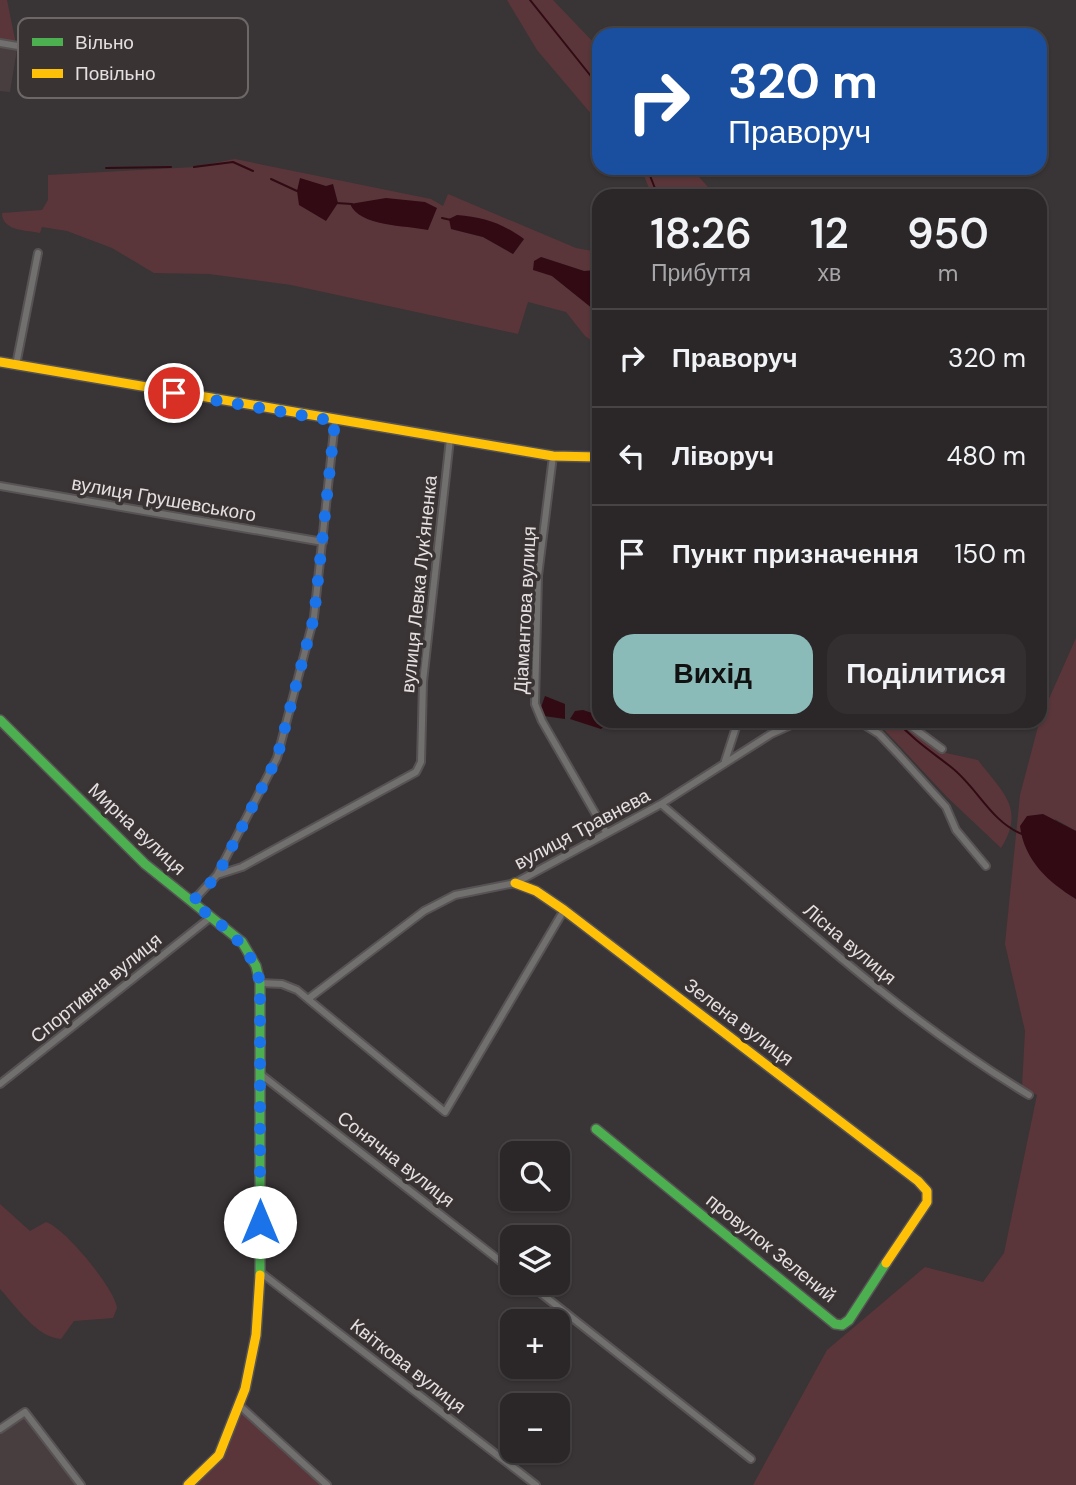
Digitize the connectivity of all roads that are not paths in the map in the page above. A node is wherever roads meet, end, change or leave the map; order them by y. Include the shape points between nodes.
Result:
1 (0, 43) edge
2 (18, 46) edge
3 (37, 253) dead end
4 (0, 362) edge
5 (16, 365) junction
6 (335, 421) junction
7 (450, 439) junction
8 (553, 456) junction
9 (588, 458) junction
10 (592, 458) edge
11 (592, 461) edge
12 (0, 486) edge
13 (323, 542) junction
14 (0, 720) edge
15 (736, 728) edge
16 (787, 728) edge
17 (869, 728) edge
18 (914, 728) edge
19 (942, 749) dead end
20 (725, 761) junction
21 (661, 804) junction
22 (606, 832) junction
23 (986, 866) dead end
24 (217, 876) junction
25 (515, 883) junction
26 (192, 902) junction
27 (564, 910) junction
28 (211, 917) junction
29 (260, 983) junction
30 (308, 999) junction
31 (259, 1073) junction
32 (0, 1084) edge
33 (1030, 1095) dead end
34 (596, 1129) dead end
35 (926, 1202) joint
36 (500, 1261) edge
37 (260, 1272) junction
38 (543, 1295) edge
39 (239, 1405) junction
40 (0, 1429) edge
41 (751, 1459) dead end
42 (81, 1485) edge
43 (188, 1485) edge
44 (327, 1485) edge
45 (536, 1485) edge

1 - 2 street
3 - 5 street
4 - 5 street
5 - 6 street
6 - 7 street
6 - 13 street
7 - 8 street
7 - 24 street, вулиця Левка Лук'яненка via 423,682 421,762 415,772 242,867
8 - 9 street
8 - 22 street, Діамантова вулиця via 538,576 535,704
9 - 10 street
9 - 11 street
12 - 13 street, вулиця Грушевського
13 - 24 street via 314,617 277,758
14 - 26 street, Мирна вулиця via 145,864
15 - 20 street
16 - 20 street, вулиця Травнева
17 - 23 street via 946,807 956,830
18 - 19 street
20 - 21 street, вулиця Травнева
21 - 22 street, вулиця Травнева
21 - 33 street, Лісна вулиця via 882,992 977,1063
22 - 25 street, вулиця Травнева
24 - 26 street
25 - 27 street, Зелена вулиця
25 - 30 street, вулиця Травнева via 455,895 424,911
26 - 28 street, Мирна вулиця
27 - 30 street via 445,1112
27 - 35 street, Зелена вулиця via 918,1181 927,1191
28 - 29 street, Мирна вулиця via 247,948
28 - 32 street, Спортивна вулиця
29 - 30 street via 290,986
29 - 31 street, Мирна вулиця
31 - 36 street, Сонячна вулиця
31 - 37 street, Мирна вулиця
34 - 35 street, провулок Зелений via 835,1324 849,1320
37 - 39 street, Мирна вулиця via 256,1335
37 - 45 street, Квіткова вулиця
38 - 41 street
39 - 43 street, Мирна вулиця via 216,1460
39 - 44 street
40 - 42 street via 24,1412

